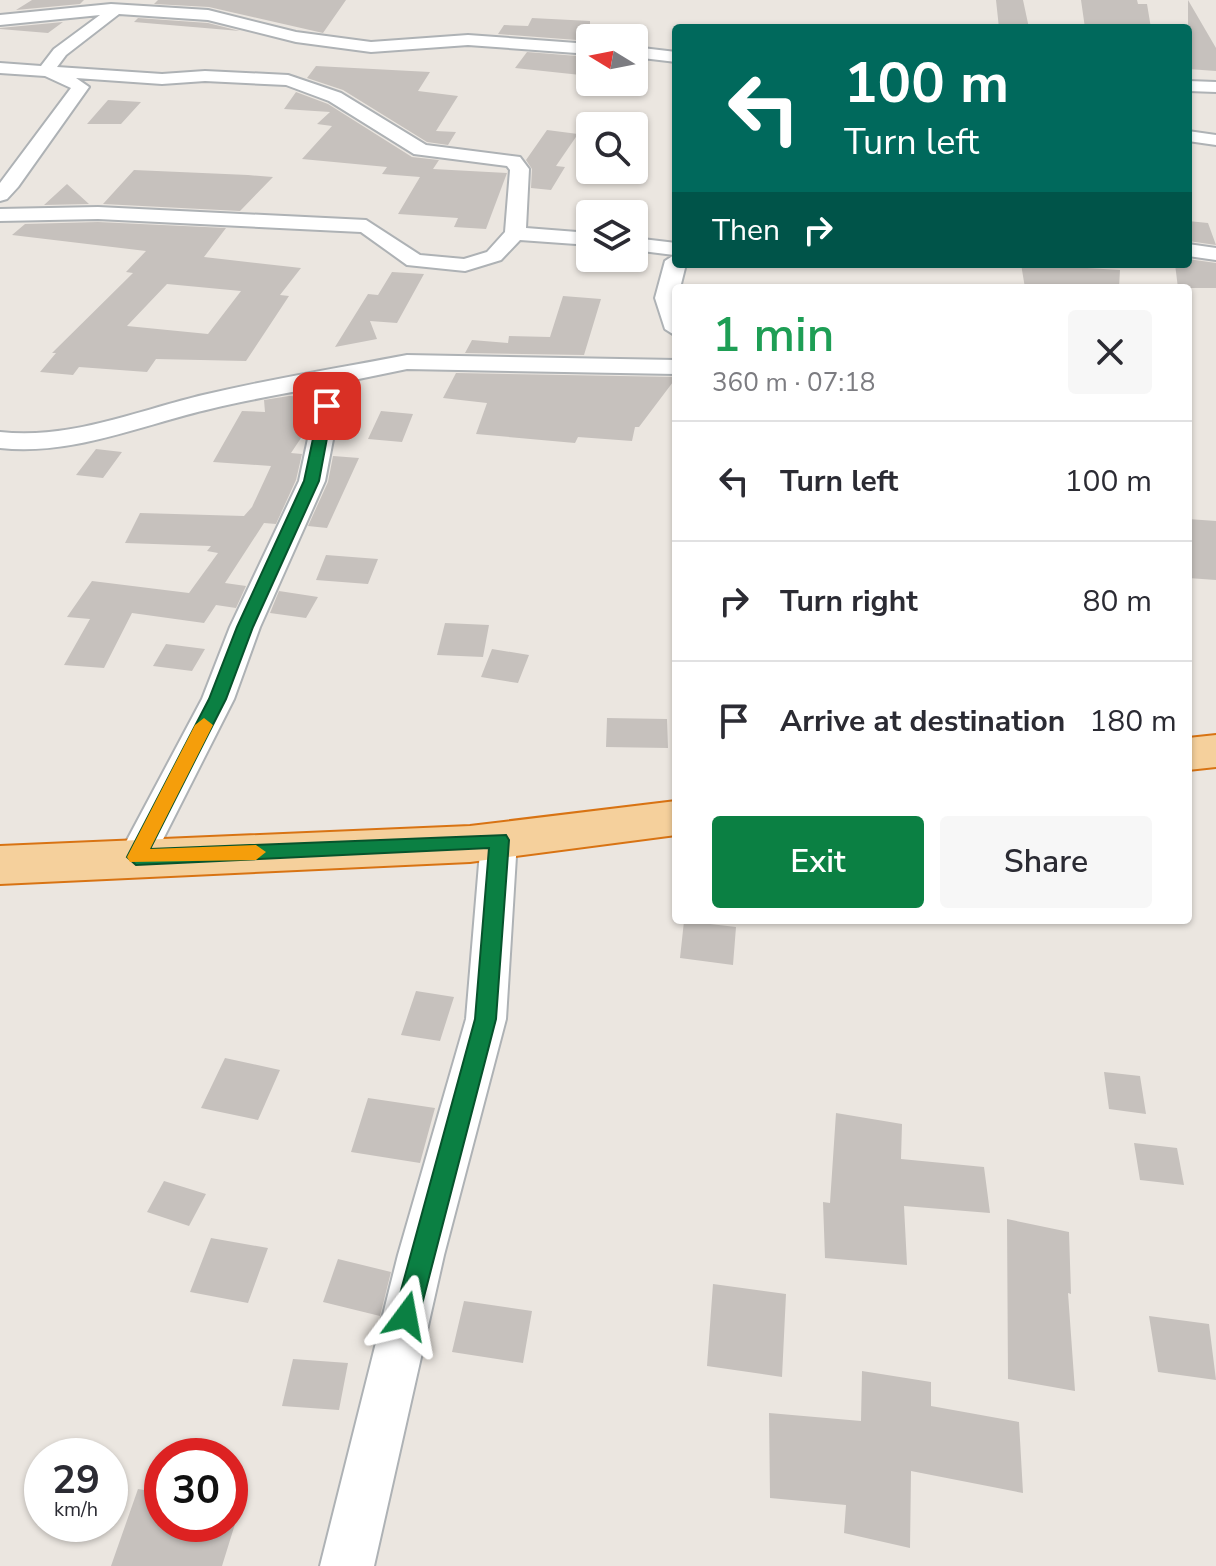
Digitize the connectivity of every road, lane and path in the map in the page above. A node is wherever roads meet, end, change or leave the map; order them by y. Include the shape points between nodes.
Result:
1 (130, 0) edge
2 (111, 9) junction
3 (0, 20) edge
4 (576, 48) edge
5 (648, 54) edge
6 (672, 57) edge
7 (0, 68) edge
8 (46, 70) junction
9 (1192, 86) edge
10 (1216, 87) edge
11 (1192, 137) edge
12 (1216, 140) edge
13 (0, 195) edge
14 (0, 215) edge
15 (515, 233) junction
16 (576, 238) edge
17 (648, 246) edge
18 (672, 249) edge
19 (1192, 251) edge
20 (1216, 254) edge
21 (674, 268) edge
22 (672, 317) edge
23 (672, 367) edge
24 (333, 377) junction
25 (0, 440) edge
26 (1216, 751) edge
27 (1192, 754) edge
28 (672, 818) edge
29 (499, 840) junction
30 (136, 857) junction
31 (3, 871) edge
32 (347, 1566) edge

1 - 2 street
2 - 3 street
2 - 4 street via 208,15 296,37 371,47 468,40
2 - 8 street
5 - 6 street
7 - 8 street
8 - 13 street via 81,87
8 - 15 street via 162,79 288,80 335,97 421,150 513,161 520,169
9 - 10 street
11 - 12 street
14 - 15 street via 98,213 366,226 414,261 465,265 494,256
15 - 16 street
17 - 18 street
19 - 20 street
21 - 22 street via 666,298
23 - 24 street via 407,362
24 - 25 street via 206,402 93,433 27,443
24 - 30 street via 312,481 218,699
26 - 27 highway
28 - 29 highway
29 - 30 highway
29 - 32 street via 486,1019 421,1255
30 - 31 highway

